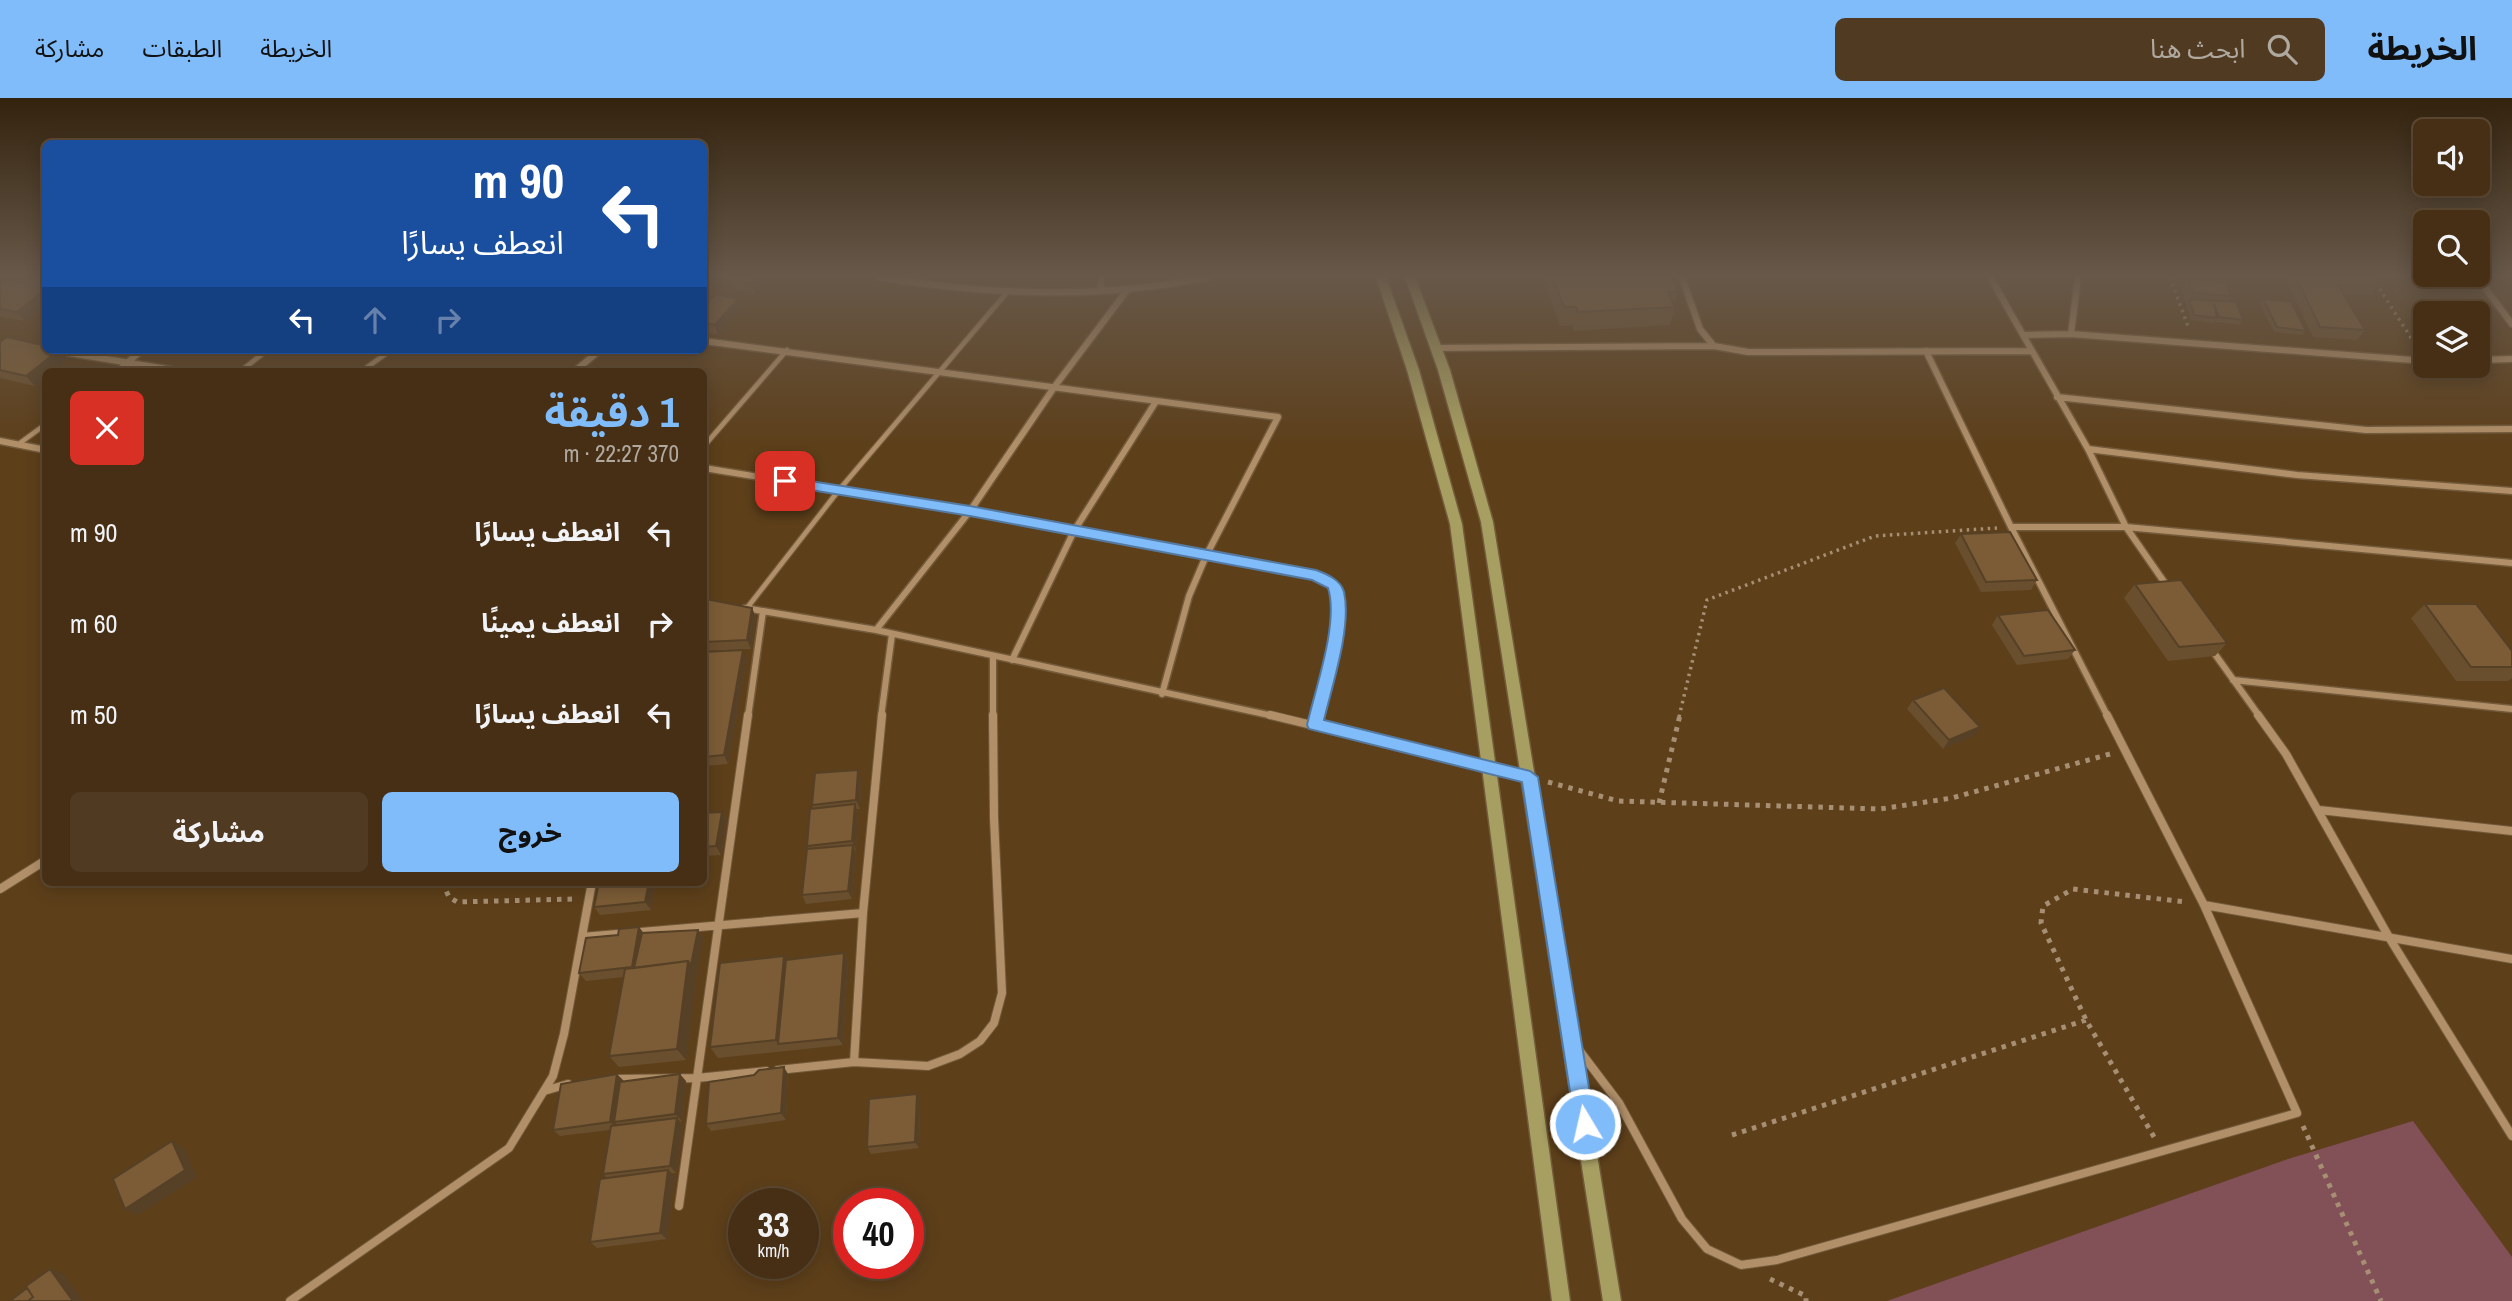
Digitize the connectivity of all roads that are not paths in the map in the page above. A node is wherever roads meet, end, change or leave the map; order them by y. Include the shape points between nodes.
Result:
1 (974, 333) edge
2 (1095, 333) edge
3 (1400, 333) edge
4 (1431, 333) edge
5 (1703, 333) edge
6 (2071, 334) joint
7 (2025, 335) joint
8 (707, 341) edge
9 (1714, 346) junction
10 (1436, 348) junction
11 (787, 350) junction
12 (1926, 351) junction
13 (2032, 351) junction
14 (74, 354) edge
15 (137, 354) edge
16 (262, 354) edge
17 (385, 354) edge
18 (595, 354) edge
19 (2512, 359) edge
20 (2413, 360) edge
21 (2490, 360) edge
22 (127, 363) junction
23 (120, 368) edge
24 (160, 368) edge
25 (245, 368) edge
26 (366, 368) edge
27 (579, 368) edge
28 (943, 371) junction
29 (1055, 386) junction
30 (2057, 397) junction
31 (1155, 403) junction
32 (42, 427) edge
33 (2512, 429) edge
34 (0, 441) edge
35 (20, 443) junction
36 (707, 443) edge
37 (42, 449) edge
38 (2088, 449) junction
39 (707, 468) edge
40 (839, 490) junction
41 (2512, 491) edge
42 (970, 511) junction
43 (2011, 527) junction
44 (2126, 527) junction
45 (1074, 531) junction
46 (1206, 556) junction
47 (2512, 562) edge
48 (2172, 592) edge
49 (736, 606) edge
50 (747, 608) junction
51 (763, 611) junction
52 (876, 630) junction
53 (892, 634) junction
54 (2210, 647) edge
55 (993, 656) junction
56 (1012, 660) junction
57 (2233, 680) junction
58 (1162, 694) junction
59 (2512, 709) edge
60 (1315, 725) junction
61 (1489, 768) junction
62 (1530, 777) junction
63 (2319, 810) junction
64 (2512, 831) edge
65 (42, 863) edge
66 (591, 886) edge
67 (0, 889) edge
68 (2204, 905) junction
69 (863, 913) junction
70 (718, 923) junction
71 (582, 937) junction
72 (2390, 939) junction
73 (2512, 959) edge
74 (1571, 1040) junction
75 (854, 1062) junction
76 (697, 1078) junction
77 (607, 1080) edge
78 (584, 1082) edge
79 (544, 1091) junction
80 (2512, 1136) edge
81 (679, 1206) dead end
82 (290, 1301) edge
83 (1561, 1301) edge
84 (1612, 1301) edge

1 - 28 lane
2 - 29 street
3 - 61 street via 1456,524
4 - 10 street
5 - 9 street
6 - 7 street
6 - 20 street
7 - 13 street
8 - 11 street
9 - 10 street
9 - 12 street via 1748,352
10 - 62 street via 1487,522
11 - 28 street
11 - 36 lane
12 - 13 street
12 - 43 street
13 - 30 street
14 - 22 street
15 - 22 street
16 - 25 lane
17 - 26 lane
18 - 27 street
19 - 21 street
22 - 23 lane
22 - 24 street
28 - 29 street
28 - 40 lane
29 - 31 street
29 - 42 street
30 - 33 street via 2365,430
30 - 38 street
31 - 45 street
31 - 46 street via 1278,417
32 - 35 lane
34 - 35 street
35 - 37 street
38 - 41 street via 2297,475
38 - 44 street
39 - 40 street
40 - 42 street
40 - 50 lane
42 - 45 street
42 - 52 street
43 - 44 street
43 - 68 street
44 - 47 street
44 - 48 street
45 - 46 street
45 - 56 street
46 - 58 street via 1183,611
46 - 60 street via 1316,576 1333,585 1337,592 1333,645
49 - 50 street
50 - 51 street
51 - 52 street
51 - 70 street
52 - 53 street
53 - 55 street
53 - 69 street
54 - 57 street
55 - 56 street
55 - 75 street via 1002,993 994,1023 980,1041 928,1066
56 - 58 street
57 - 59 street
57 - 63 street
58 - 60 street
60 - 61 street
61 - 62 street
61 - 83 street
62 - 74 street
63 - 64 street
63 - 72 street
65 - 67 street
66 - 71 street
68 - 72 street
68 - 74 street via 2297,1113 1777,1260 1741,1265 1707,1249 1682,1219 1619,1103
69 - 70 street
69 - 75 street
70 - 71 street
70 - 76 street
71 - 79 street via 564,1034 553,1076
72 - 73 street
72 - 80 street
74 - 84 street
75 - 76 street
76 - 77 street
76 - 81 street
78 - 79 street
79 - 82 street via 509,1148

